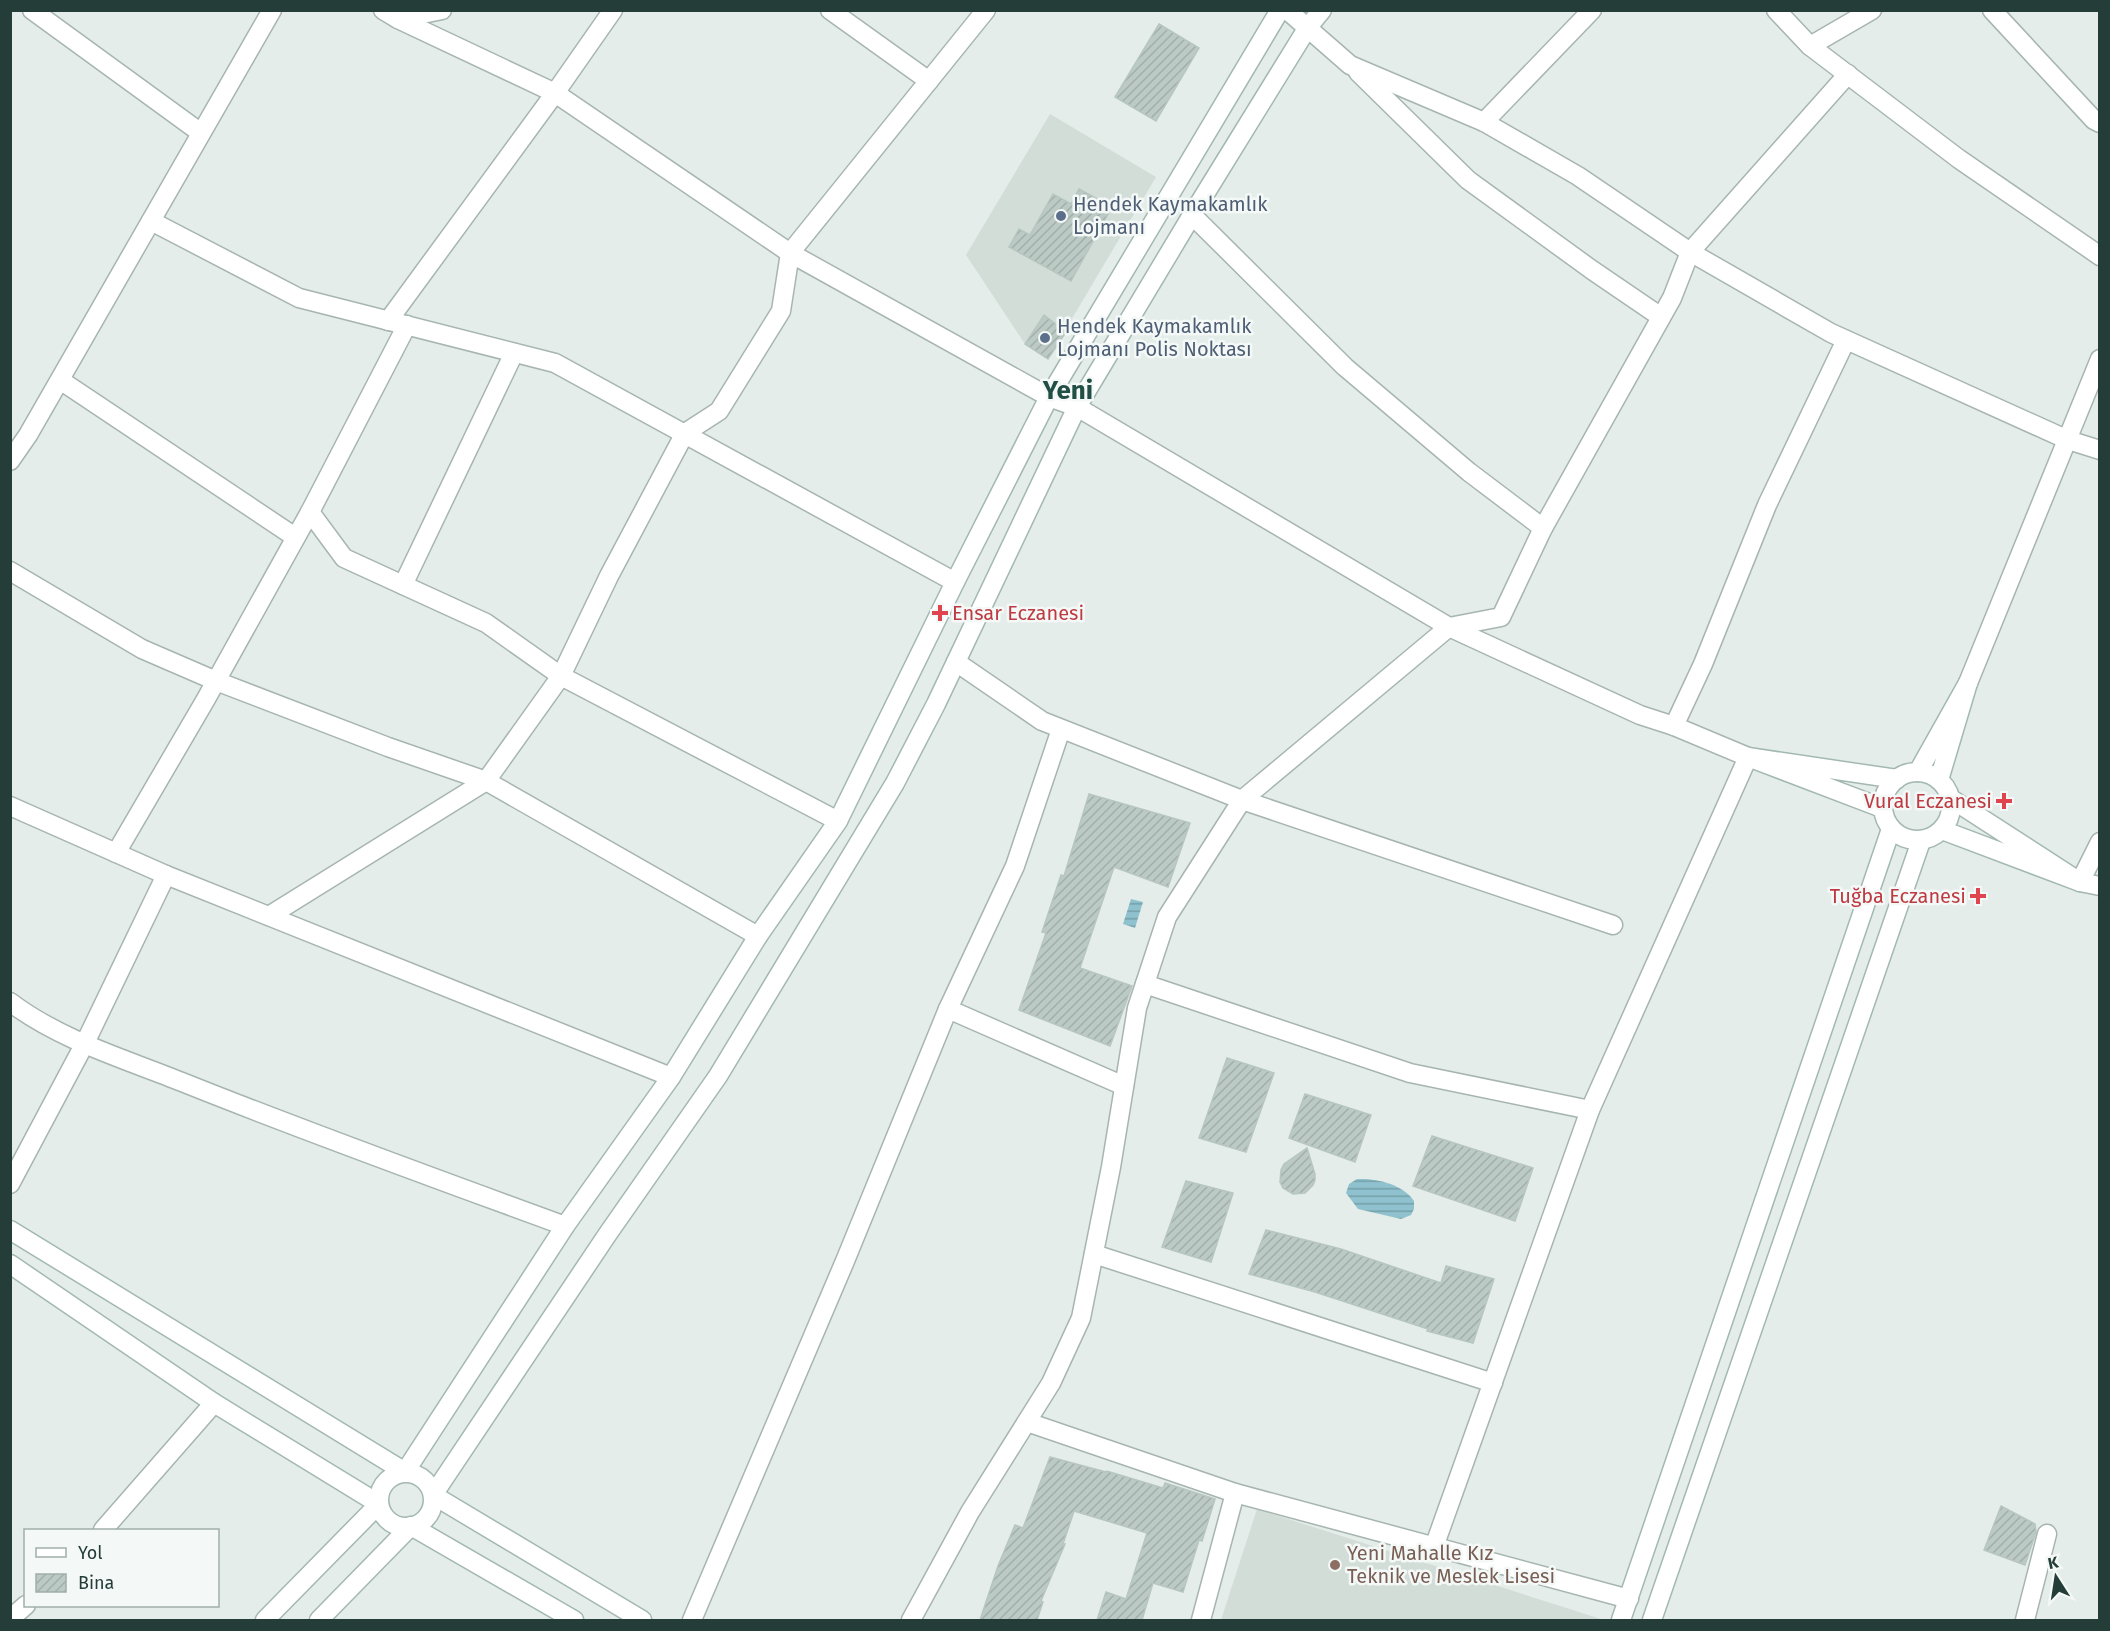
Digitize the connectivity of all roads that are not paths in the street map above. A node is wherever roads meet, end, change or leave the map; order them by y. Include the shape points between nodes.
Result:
1 (32, 10) edge
2 (272, 10) edge
3 (442, 10) edge
4 (613, 10) edge
5 (830, 10) edge
6 (986, 10) edge
7 (1280, 10) edge
8 (1287, 10) edge
9 (1322, 10) edge
10 (1592, 10) edge
11 (1776, 10) edge
12 (1872, 10) edge
13 (1992, 10) edge
14 (391, 15) edge
15 (1308, 27) junction
16 (1810, 46) junction
17 (1350, 65) junction
18 (1848, 74) junction
19 (929, 81) junction
20 (555, 93) junction
21 (1484, 122) junction
22 (2100, 123) edge
23 (201, 133) junction
24 (1192, 215) junction
25 (151, 221) junction
26 (1690, 252) junction
27 (790, 253) junction
28 (2100, 256) edge
29 (1661, 317) junction
30 (388, 321) junction
31 (407, 325) junction
32 (1846, 340) junction
33 (514, 353) junction
34 (2100, 359) edge
35 (60, 380) junction
36 (1049, 397) junction
37 (1077, 407) junction
38 (10, 429) edge
39 (685, 433) junction
40 (28, 435) junction
41 (2068, 440) junction
42 (2100, 450) edge
43 (10, 461) edge
44 (310, 512) junction
45 (1543, 528) junction
46 (295, 537) junction
47 (10, 571) edge
48 (955, 582) junction
49 (403, 585) junction
50 (1449, 627) junction
51 (956, 662) junction
52 (561, 676) junction
53 (216, 681) junction
54 (1968, 683) junction
55 (1674, 726) junction
56 (1060, 729) junction
57 (1748, 757) junction
58 (1918, 772) junction
59 (1897, 779) junction
60 (1939, 780) junction
61 (486, 781) junction
62 (1950, 798) junction
63 (1242, 800) junction
64 (10, 806) edge
65 (1882, 808) junction
66 (838, 821) junction
67 (1891, 829) junction
68 (1942, 831) junction
69 (1921, 841) junction
70 (2100, 842) edge
71 (116, 853) junction
72 (166, 875) junction
73 (2080, 882) junction
74 (2100, 886) edge
75 (269, 916) junction
76 (1613, 925) dead end
77 (758, 936) junction
78 (1145, 984) junction
79 (10, 1002) edge
80 (948, 1009) junction
81 (85, 1043) junction
82 (671, 1077) junction
83 (1124, 1086) junction
84 (1590, 1110) junction
85 (10, 1184) edge
86 (565, 1226) junction
87 (10, 1230) edge
88 (1094, 1254) junction
89 (10, 1264) edge
90 (1493, 1383) junction
91 (214, 1403) junction
92 (1027, 1422) junction
93 (405, 1472) junction
94 (1235, 1493) junction
95 (433, 1495) junction
96 (379, 1504) junction
97 (411, 1526) junction
98 (104, 1529) edge
99 (2047, 1534) dead end
100 (1434, 1547) junction
101 (1629, 1599) junction
102 (24, 1607) edge
103 (327, 1617) edge
104 (10, 1619) edge
105 (265, 1620) edge
106 (574, 1620) edge
107 (642, 1620) edge
108 (692, 1620) edge
109 (910, 1620) edge
110 (1201, 1620) edge
111 (1622, 1620) edge
112 (1652, 1620) edge
113 (2025, 1620) edge

1 - 23 street
2 - 23 street
3 - 14 street
4 - 20 street
5 - 19 street
6 - 19 street
7 - 36 street
8 - 15 street
9 - 15 street
10 - 21 street
11 - 16 street
12 - 16 street
13 - 22 street
14 - 20 street
15 - 17 street
15 - 24 street
16 - 18 street
17 - 21 street
17 - 29 street via 1468,180
18 - 26 street
18 - 28 street via 1959,159
19 - 27 street
20 - 27 street
20 - 30 street
21 - 26 street via 1578,176
23 - 25 street
24 - 37 street
24 - 45 street via 1345,367 1469,472
25 - 30 street via 299,298
25 - 35 street
26 - 29 street
26 - 32 street
27 - 36 street
27 - 39 street via 781,311 719,411
29 - 45 street
30 - 31 street
31 - 33 street
31 - 44 street
32 - 41 street
32 - 55 street via 1767,505
33 - 39 street via 555,363
33 - 49 street
34 - 41 street
35 - 40 street
35 - 46 street
36 - 37 street
36 - 48 street
37 - 50 street
37 - 51 street
38 - 40 street
39 - 48 street
39 - 52 street
40 - 43 street
41 - 42 street
41 - 54 street
44 - 46 street
44 - 49 street via 344,558
45 - 50 street via 1501,617
46 - 53 street
47 - 53 street via 142,649
48 - 66 street
49 - 52 street via 486,622
50 - 55 street via 1640,715
50 - 63 street
51 - 56 street via 1042,721
51 - 95 street via 895,783 718,1076
52 - 61 street
52 - 66 street
53 - 61 street
53 - 71 street
54 - 58 street
54 - 60 street
55 - 57 street
56 - 63 street
56 - 80 street via 1015,866
57 - 59 street
57 - 65 street
57 - 84 street
58 - 59 street
58 - 60 street
59 - 65 street via 1889,786
60 - 62 street
61 - 75 street
61 - 77 street
62 - 68 street via 1951,810
62 - 73 street
63 - 76 street
63 - 78 street via 1167,917
64 - 71 street
65 - 67 street
66 - 77 street
67 - 69 street via 1899,836
67 - 101 street
68 - 69 street
68 - 73 street
69 - 112 street
70 - 73 street
71 - 72 street
72 - 75 street
72 - 81 street
73 - 74 street
75 - 82 street
77 - 82 street
78 - 83 street
78 - 84 street via 1410,1073
79 - 81 street via 30,1017
80 - 83 street
80 - 108 street
81 - 85 street
81 - 86 street via 269,1117
82 - 86 street
83 - 88 street
84 - 90 street
86 - 93 street
87 - 93 street
88 - 90 street
88 - 92 street via 1081,1318 1051,1383
89 - 91 street
90 - 100 street
91 - 96 street
91 - 98 street
92 - 94 street
92 - 109 street via 970,1512
93 - 95 street via 420,1476
93 - 96 street via 388,1479 379,1495
94 - 100 street
94 - 110 street
95 - 97 street via 426,1518
95 - 107 street
96 - 97 street via 387,1520
96 - 105 street
97 - 103 street
97 - 106 street
99 - 113 street
100 - 101 street
101 - 111 street
102 - 104 street

